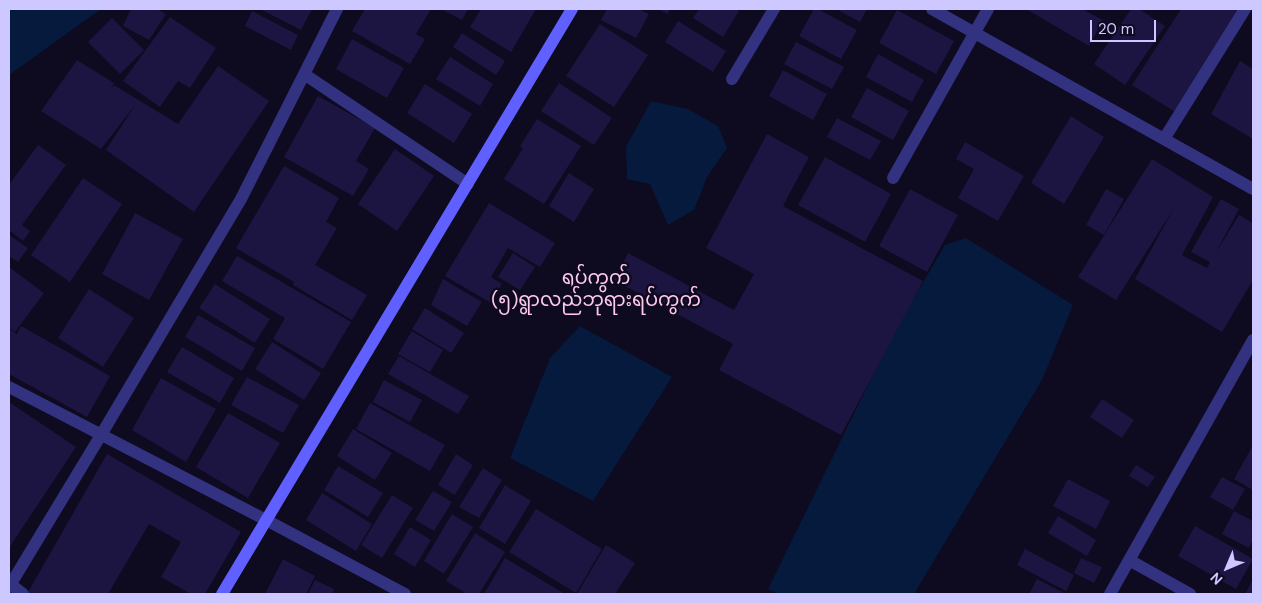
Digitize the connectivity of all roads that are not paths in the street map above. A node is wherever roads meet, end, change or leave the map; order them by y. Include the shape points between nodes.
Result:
1 (337, 9) edge
2 (572, 9) edge
3 (774, 9) edge
4 (932, 9) edge
5 (988, 9) edge
6 (1245, 9) edge
7 (975, 33) junction
8 (304, 74) junction
9 (732, 79) dead end
10 (1164, 139) junction
11 (893, 178) dead end
12 (468, 184) junction
13 (1253, 189) edge
14 (1253, 340) edge
15 (9, 387) edge
16 (101, 436) junction
17 (268, 520) junction
18 (1129, 560) junction
19 (9, 585) edge
20 (23, 594) edge
21 (222, 594) edge
22 (405, 594) edge
23 (1110, 594) edge
24 (1190, 594) edge

1 - 8 street
2 - 12 main road
3 - 9 street
4 - 7 street
5 - 7 street
6 - 10 street
7 - 10 street
7 - 11 street
8 - 12 street
8 - 16 street via 241,199
10 - 13 street
12 - 17 main road
14 - 18 street
15 - 16 street
16 - 17 street
16 - 19 street
17 - 21 main road
17 - 22 street
18 - 23 street
18 - 24 street
19 - 20 street

